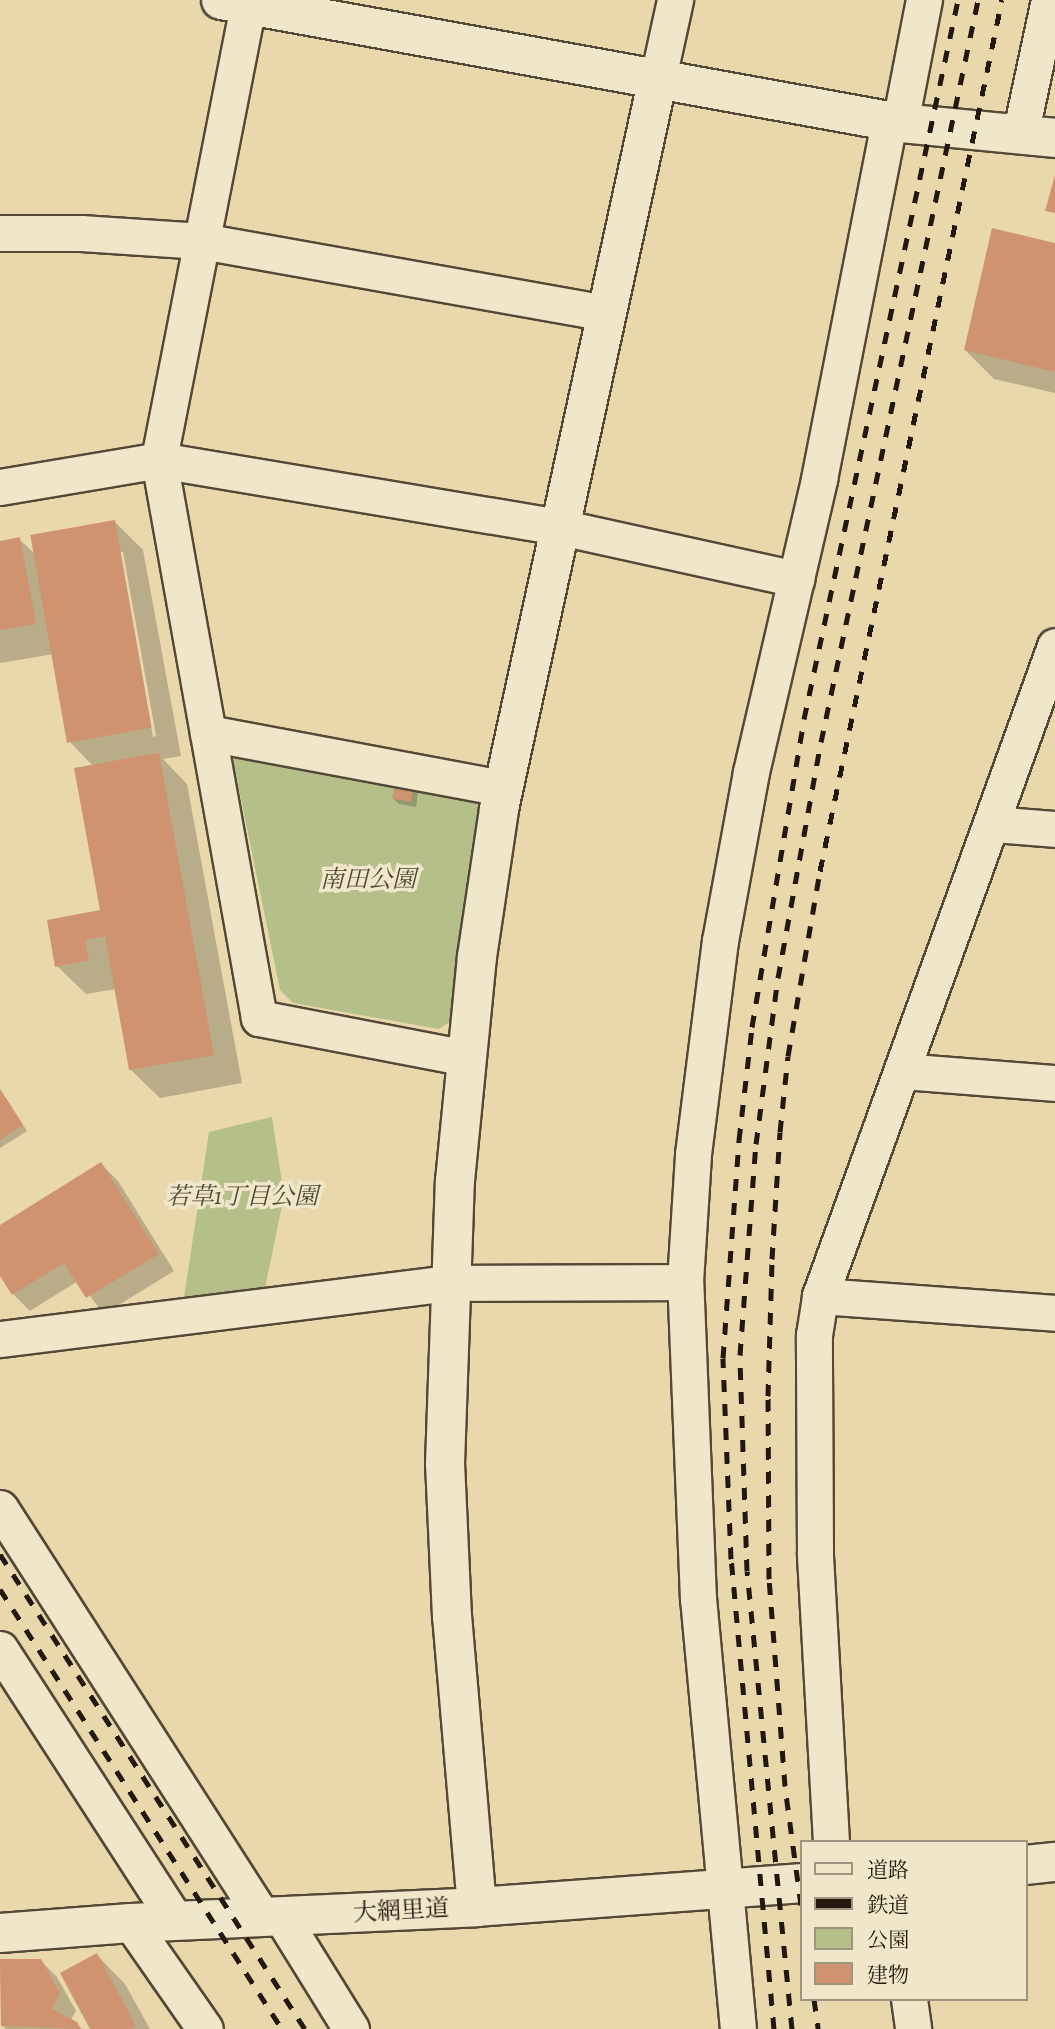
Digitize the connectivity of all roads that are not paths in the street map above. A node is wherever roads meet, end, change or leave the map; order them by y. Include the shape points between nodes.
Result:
1 (675, 0) edge
2 (924, 0) edge
3 (1049, 0) edge
4 (240, 1) edge
5 (658, 78) junction
6 (895, 122) junction
7 (1037, 136) edge
8 (0, 233) edge
9 (202, 241) junction
10 (607, 313) junction
11 (159, 460) junction
12 (0, 487) edge
13 (560, 527) junction
14 (796, 579) junction
15 (1055, 646) edge
16 (208, 733) junction
17 (503, 788) junction
18 (993, 824) junction
19 (1055, 829) edge
20 (467, 1058) junction
21 (902, 1071) junction
22 (1055, 1083) edge
23 (685, 1282) junction
24 (452, 1283) junction
25 (820, 1296) junction
26 (1055, 1313) edge
27 (0, 1339) edge
28 (0, 1508) edge
29 (0, 1650) edge
30 (831, 1840) edge
31 (1055, 1862) edge
32 (1027, 1865) edge
33 (800, 1884) edge
34 (723, 1889) junction
35 (477, 1907) junction
36 (272, 1917) junction
37 (176, 1921) junction
38 (131, 1923) junction
39 (0, 1933) edge
40 (909, 2001) edge
41 (205, 2029) edge
42 (351, 2029) edge
43 (738, 2029) edge
44 (913, 2029) edge

1 - 5 street
2 - 6 street
3 - 7 street
4 - 5 street
4 - 9 street
5 - 6 street
5 - 10 street
6 - 7 street
6 - 14 street
8 - 9 street
9 - 10 street
9 - 11 street
10 - 13 street
11 - 12 street
11 - 13 street
11 - 16 street
13 - 14 street
13 - 17 street
14 - 23 street via 751,772 720,941 693,1154
15 - 18 street
16 - 17 street
16 - 20 street via 259,1018
17 - 20 street
18 - 19 street
18 - 21 street
20 - 24 street
21 - 22 street
21 - 25 street
23 - 24 street
23 - 34 street via 698,1599
24 - 27 street
24 - 35 street via 446,1478 452,1617
25 - 26 street
25 - 30 street via 814,1335 815,1552
28 - 36 street
29 - 37 street
31 - 32 street
33 - 34 street, 大網里道
34 - 35 street, 大網里道
34 - 43 street
35 - 36 street, 大網里道
36 - 37 street, 大網里道
36 - 42 street
37 - 38 street, 大網里道
38 - 39 street, 大網里道
38 - 41 street
40 - 44 street

